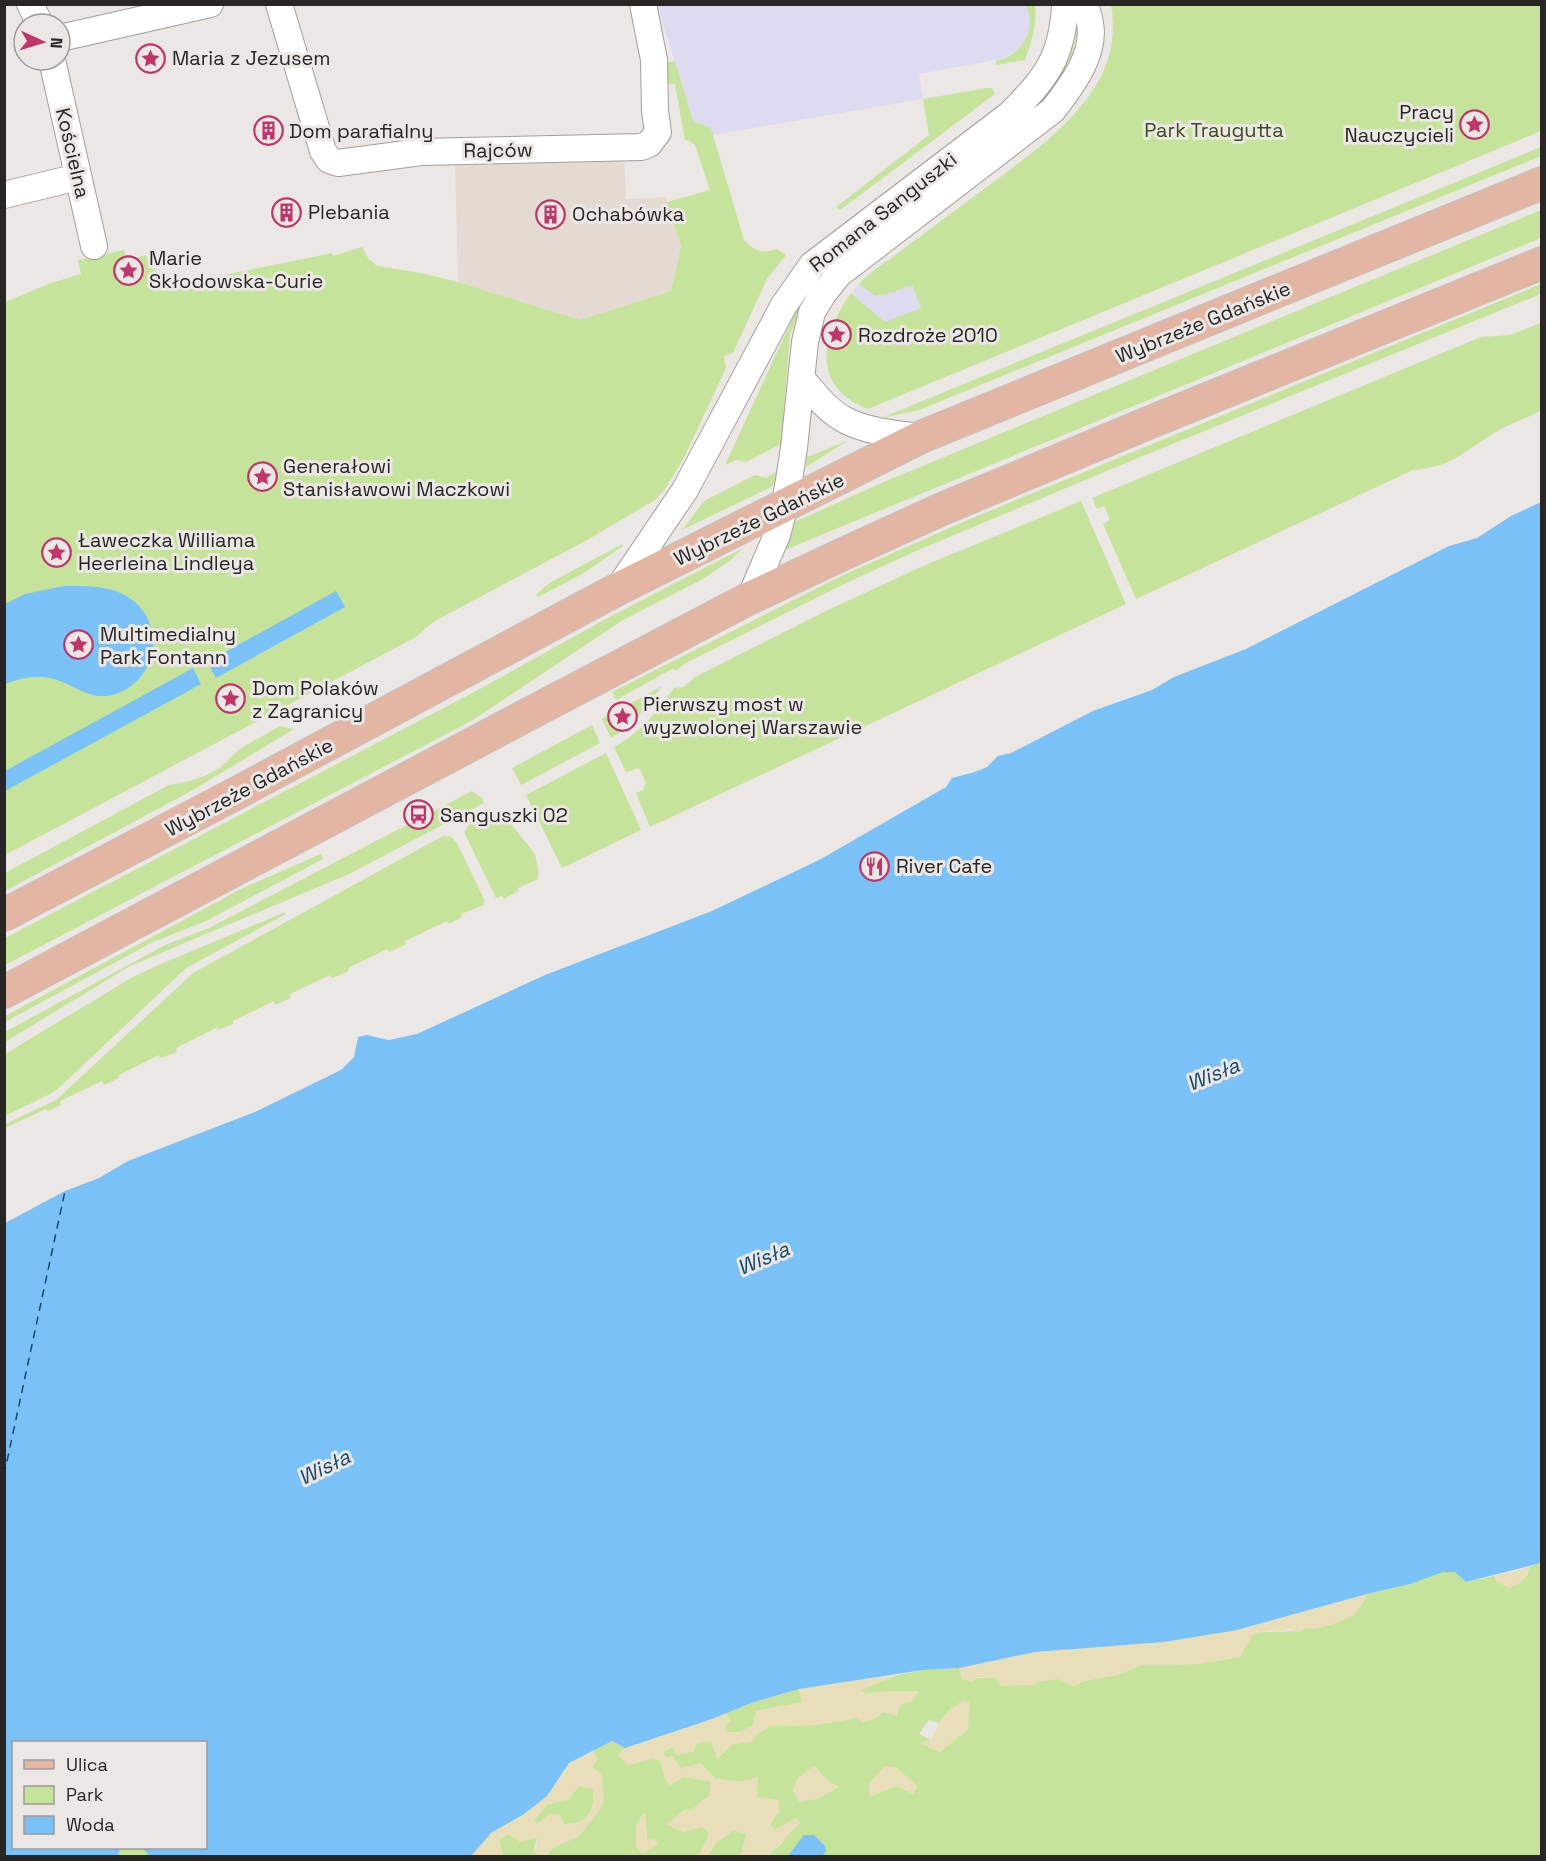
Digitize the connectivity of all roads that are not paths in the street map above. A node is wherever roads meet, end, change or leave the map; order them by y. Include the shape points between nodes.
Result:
1 (210, 4) edge
2 (279, 4) edge
3 (643, 4) edge
4 (1065, 4) edge
5 (1085, 4) edge
6 (72, 35) edge
7 (55, 72) edge
8 (78, 177) junction
9 (1542, 183) edge
10 (4, 195) edge
11 (94, 246) dead end
12 (1542, 263) edge
13 (802, 379) junction
14 (921, 438) junction
15 (785, 505) junction
16 (618, 590) junction
17 (750, 598) junction
18 (4, 915) edge
19 (4, 992) edge

1 - 6 street
2 - 3 street, Rajców via 320,144 332,162 343,163 421,152 641,147 654,138 655,111 654,60
4 - 16 street, Romana Sanguszki via 1064,30 1055,57 1030,94 1009,115 812,265 784,305 685,490
5 - 13 street, Romana Sanguszki via 1091,25 1089,46 1068,91 1053,110 839,273 812,312
7 - 8 street, Kościelna
8 - 10 street
8 - 11 street, Kościelna
9 - 14 main road, Wybrzeże Gdańskie
12 - 17 main road via 942,509
13 - 14 street via 821,401 848,422
13 - 15 street, Romana Sanguszki
14 - 15 main road, Wybrzeże Gdańskie
15 - 16 main road, Wybrzeże Gdańskie
15 - 17 street, Romana Sanguszki via 777,536
16 - 18 main road, Wybrzeże Gdańskie
17 - 19 main road

